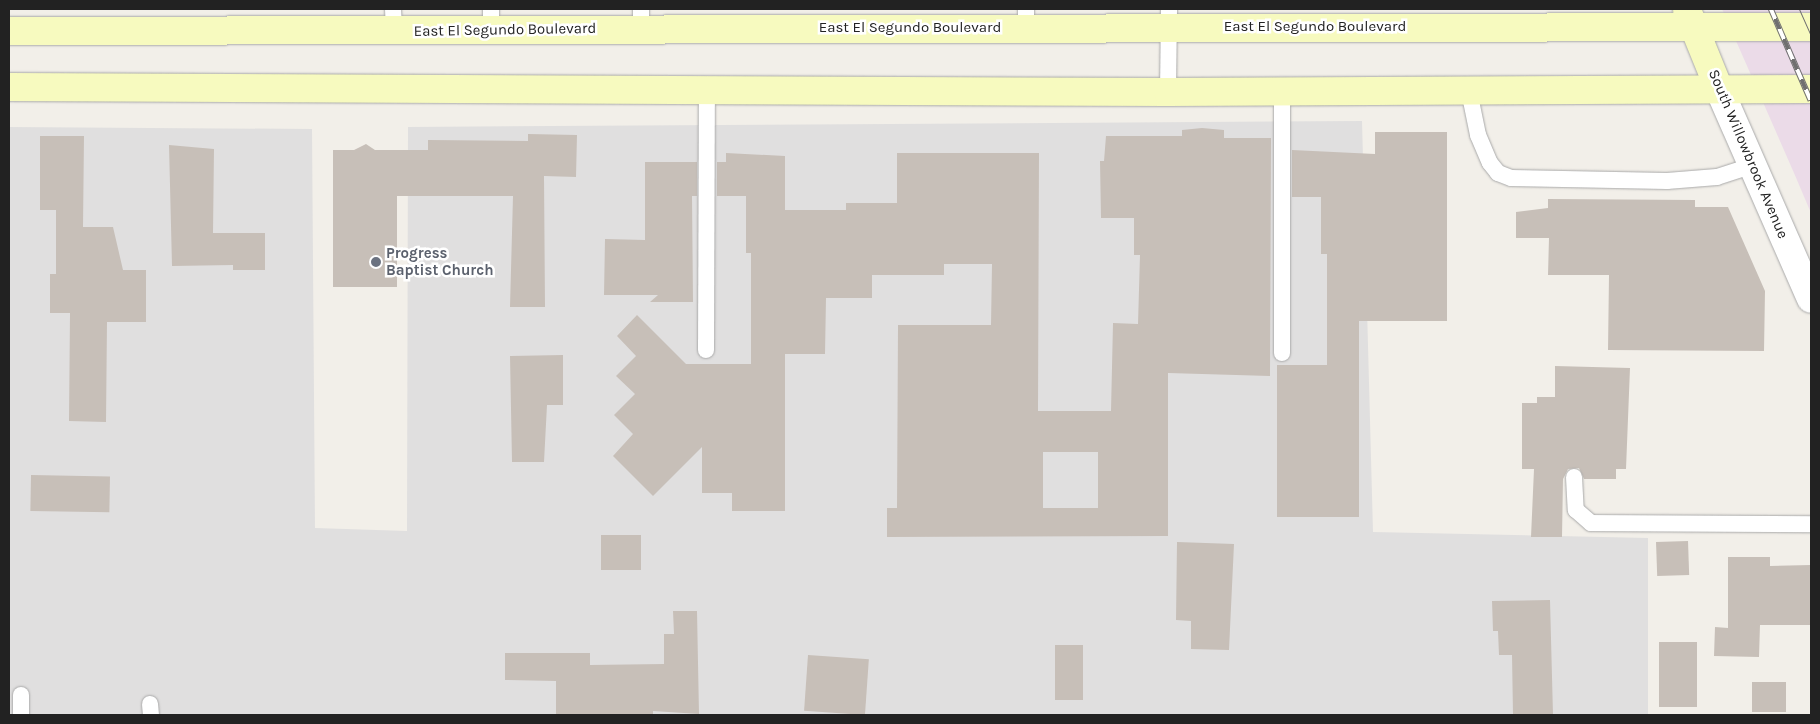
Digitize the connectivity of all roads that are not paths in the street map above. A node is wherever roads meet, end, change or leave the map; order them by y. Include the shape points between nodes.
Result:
1 (1690, 17) edge
2 (1026, 18) edge
3 (1169, 18) edge
4 (491, 19) edge
5 (641, 19) edge
6 (394, 20) edge
7 (1811, 27) edge
8 (9, 31) edge
9 (9, 87) edge
10 (1719, 89) junction
11 (1811, 89) edge
12 (707, 91) junction
13 (1469, 91) junction
14 (1168, 92) junction
15 (1282, 92) junction
16 (1752, 165) junction
17 (1811, 299) edge
18 (706, 350) dead end
19 (1282, 353) dead end
20 (1574, 477) dead end
21 (1811, 524) edge
22 (21, 696) dead end
23 (21, 715) edge

1 - 3 main road, East El Segundo Boulevard
1 - 7 main road, East El Segundo Boulevard
1 - 10 main road, South Willowbrook Avenue
2 - 3 main road, East El Segundo Boulevard
2 - 5 main road, East El Segundo Boulevard
3 - 14 lane
4 - 5 main road, East El Segundo Boulevard
4 - 6 main road, East El Segundo Boulevard
6 - 8 main road, East El Segundo Boulevard
9 - 12 main road
10 - 11 main road
10 - 13 main road
10 - 16 street, South Willowbrook Avenue
12 - 14 main road
12 - 18 lane
13 - 15 main road
13 - 16 lane via 1478,135 1490,163 1498,173 1512,178 1667,181 1717,177
14 - 15 main road
15 - 19 lane
16 - 17 street, South Willowbrook Avenue
20 - 21 lane via 1576,510 1591,524
22 - 23 lane

